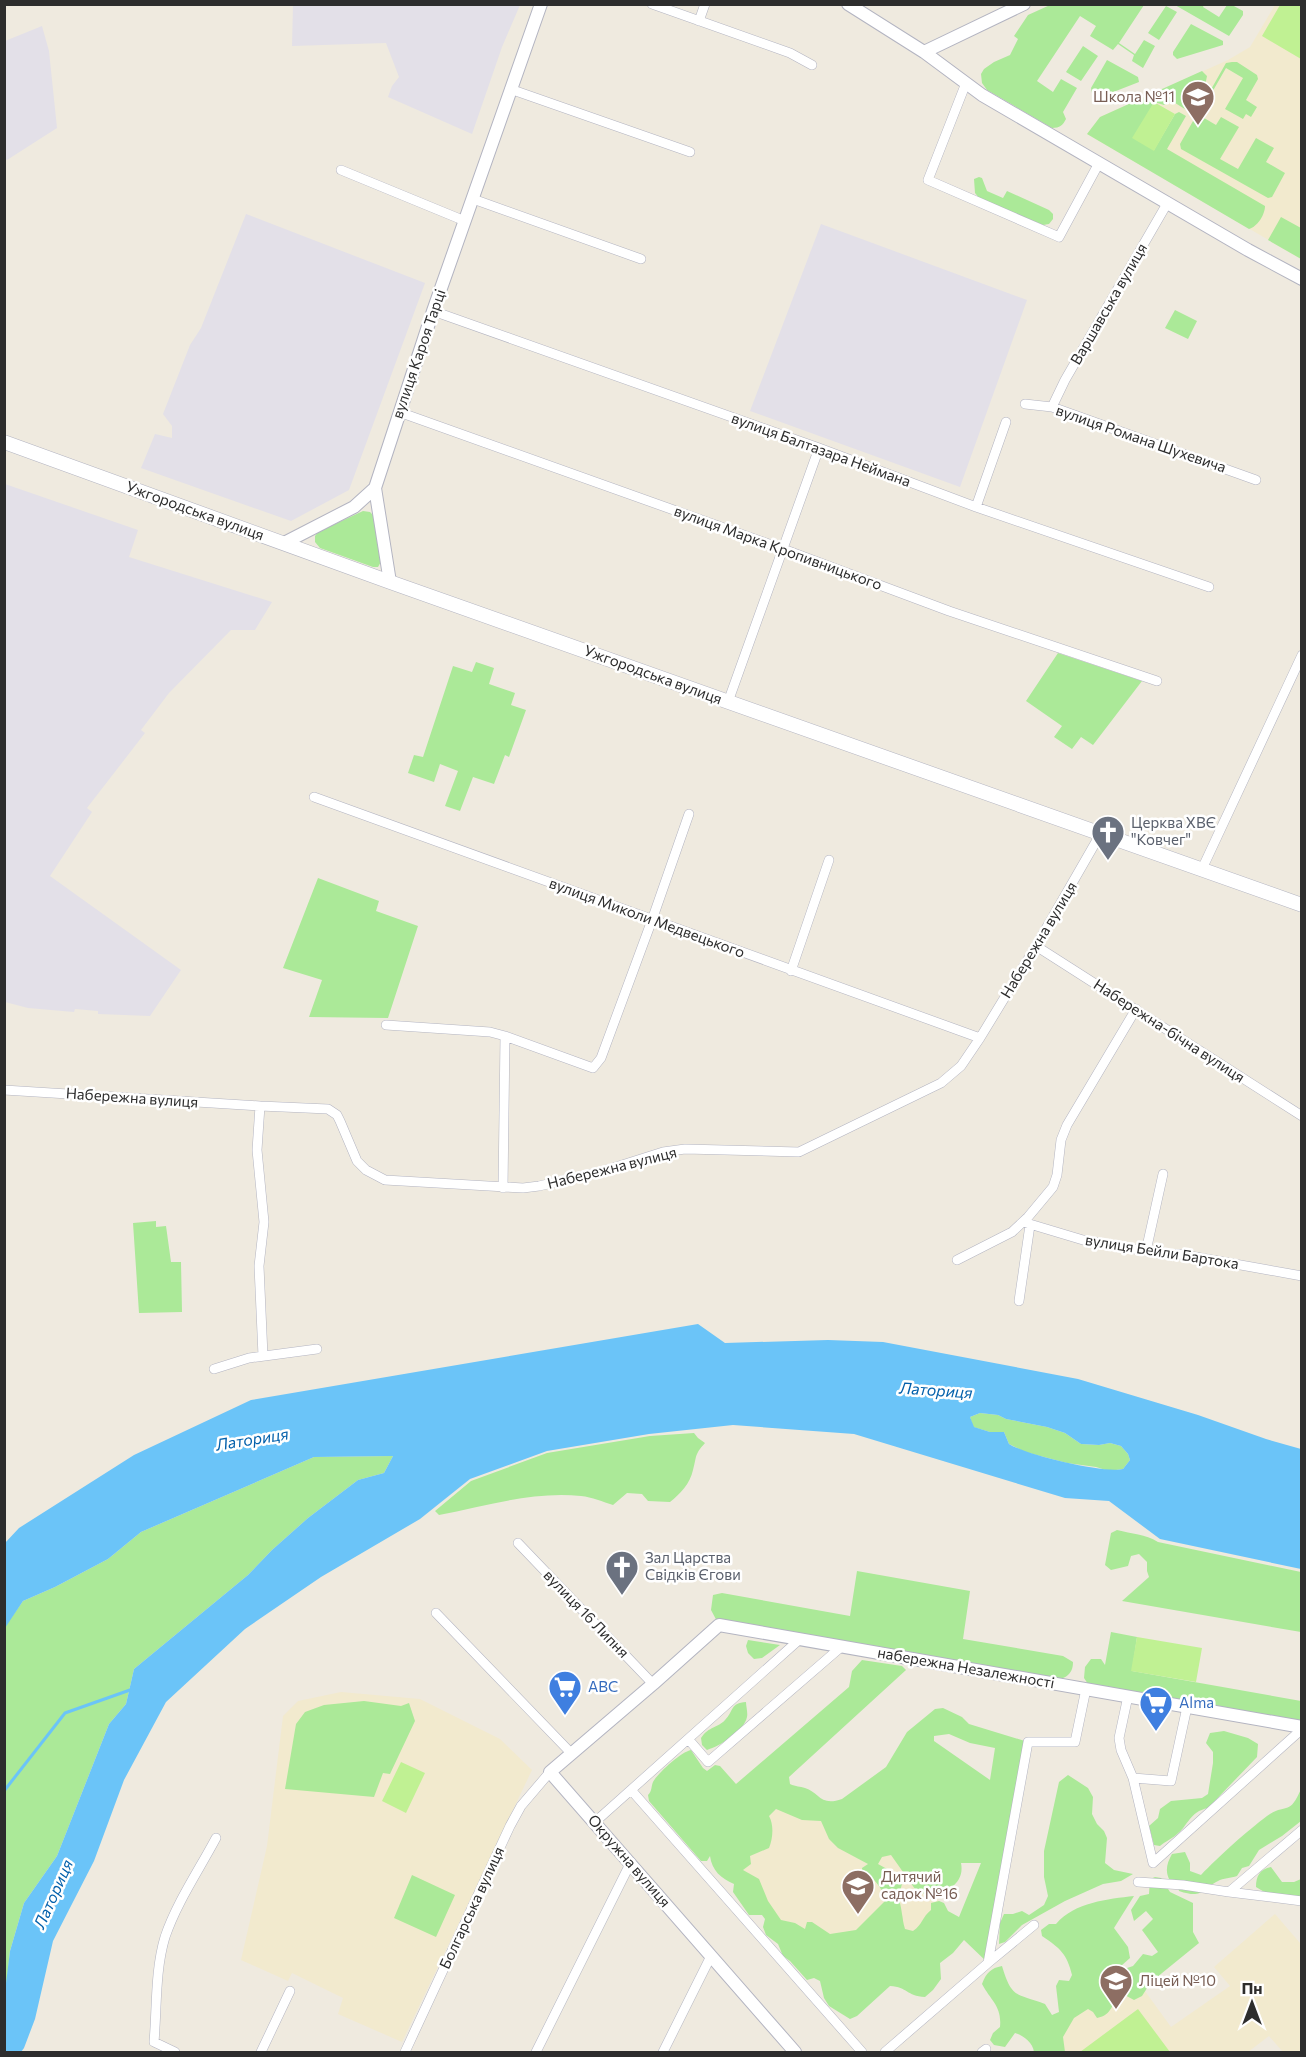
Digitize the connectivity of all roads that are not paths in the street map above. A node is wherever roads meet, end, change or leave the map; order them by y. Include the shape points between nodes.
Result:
1 (541, 4) edge
2 (652, 4) edge
3 (705, 4) edge
4 (848, 4) edge
5 (1024, 4) edge
6 (699, 21) junction
7 (924, 52) junction
8 (812, 65) dead end
9 (966, 83) junction
10 (510, 89) junction
11 (690, 152) dead end
12 (1099, 163) junction
13 (341, 170) dead end
14 (473, 199) junction
15 (1168, 202) junction
16 (465, 221) junction
17 (641, 259) dead end
18 (1302, 279) edge
19 (433, 311) junction
20 (1025, 404) dead end
21 (1052, 407) junction
22 (399, 412) junction
23 (1006, 422) dead end
24 (4, 442) edge
25 (819, 448) junction
26 (1257, 480) dead end
27 (375, 488) junction
28 (976, 507) junction
29 (284, 543) junction
30 (783, 549) junction
31 (390, 582) junction
32 (1209, 587) dead end
33 (1302, 655) edge
34 (1158, 681) dead end
35 (728, 702) junction
36 (314, 797) dead end
37 (689, 814) dead end
38 (1101, 833) junction
39 (829, 860) dead end
40 (1202, 869) junction
41 (1302, 906) edge
42 (652, 920) junction
43 (1036, 946) junction
44 (791, 971) junction
45 (1136, 1009) junction
46 (386, 1025) dead end
47 (505, 1036) junction
48 (980, 1038) junction
49 (4, 1090) edge
50 (260, 1106) junction
51 (1302, 1116) edge
52 (1164, 1174) dead end
53 (503, 1188) junction
54 (1027, 1224) junction
55 (1146, 1251) junction
56 (957, 1260) dead end
57 (1302, 1276) edge
58 (1019, 1301) dead end
59 (317, 1349) dead end
60 (263, 1356) junction
61 (214, 1369) dead end
62 (518, 1543) dead end
63 (436, 1613) dead end
64 (800, 1639) junction
65 (841, 1647) junction
66 (653, 1684) junction
67 (1086, 1689) junction
68 (1128, 1696) junction
69 (1187, 1707) junction
70 (1302, 1728) edge
71 (689, 1740) junction
72 (571, 1753) junction
73 (550, 1772) junction
74 (1133, 1778) junction
75 (632, 1791) junction
76 (595, 1822) junction
77 (1302, 1830) edge
78 (216, 1838) dead end
79 (631, 1862) junction
80 (1138, 1882) dead end
81 (1229, 1892) junction
82 (1302, 1901) edge
83 (1034, 1926) dead end
84 (711, 1956) junction
85 (988, 1963) junction
86 (290, 1991) dead end
87 (175, 2052) edge
88 (261, 2052) edge
89 (405, 2052) edge
90 (536, 2052) edge
91 (663, 2052) edge
92 (795, 2052) edge
93 (862, 2052) edge
94 (885, 2052) edge

1 - 10 street, вулиця Кароя Тарці
2 - 6 street
3 - 6 street
4 - 7 street
5 - 7 street
6 - 8 street via 790,53
7 - 9 street
9 - 12 street
9 - 12 street via 928,180 1059,237
10 - 11 street
10 - 14 street, вулиця Кароя Тарці
12 - 15 street
13 - 16 street
14 - 16 street, вулиця Кароя Тарці
14 - 17 street
15 - 18 street
15 - 21 street, Варшавська вулиця
16 - 19 street, вулиця Кароя Тарці
19 - 22 street, вулиця Кароя Тарці
19 - 25 street, вулиця Балтазара Неймана
20 - 21 street, вулиця Романа Шухевича
21 - 26 street, вулиця Романа Шухевича
22 - 27 street, вулиця Кароя Тарці
22 - 30 street, вулиця Марка Кропивницького
23 - 28 street
24 - 29 main road, Ужгородська вулиця
25 - 28 street, вулиця Балтазара Неймана
25 - 30 street
27 - 29 street via 354,507
27 - 31 street, вулиця Кароя Тарці
28 - 32 street, вулиця Балтазара Неймана
29 - 31 main road, Ужгородська вулиця
30 - 34 street, вулиця Марка Кропивницького via 949,611
30 - 35 street
31 - 35 main road, Ужгородська вулиця
33 - 40 street
35 - 38 main road, Ужгородська вулиця
36 - 42 street, вулиця Миколи Медвецького
37 - 42 street
38 - 40 main road, Ужгородська вулиця
38 - 43 street, Набережна вулиця
39 - 44 street
40 - 41 main road, Ужгородська вулиця
42 - 44 street, вулиця Миколи Медвецького
42 - 47 street via 601,1058 593,1068
43 - 45 street, Набережна-бічна вулиця
43 - 48 street, Набережна вулиця
44 - 48 street, вулиця Миколи Медвецького
45 - 51 street, Набережна-бічна вулиця
45 - 54 street via 1067,1125 1060,1140 1053,1187
46 - 47 street
47 - 53 street
48 - 53 street, Набережна вулиця via 961,1066 941,1083 799,1152 685,1149 539,1186
49 - 50 street, Набережна вулиця
50 - 53 street, Набережна вулиця via 328,1108 340,1120 357,1161 385,1180
50 - 60 street via 257,1150 264,1222 259,1266
52 - 55 street
54 - 55 street, вулиця Бейли Бартока via 1083,1240
54 - 56 street
54 - 58 street
55 - 57 street, вулиця Бейли Бартока
59 - 60 street
60 - 61 street
62 - 66 street, вулиця 16 Липня
63 - 72 street
64 - 65 street, набережна Незалежності
64 - 66 street, набережна Незалежності via 719,1625
64 - 71 street
65 - 67 street, набережна Незалежності
65 - 71 street via 708,1762
66 - 72 street
67 - 68 street, набережна Незалежності
67 - 85 street via 1075,1743 1028,1742
68 - 69 street, набережна Незалежності
68 - 74 street via 1119,1738 1120,1750
69 - 70 street, набережна Незалежності
69 - 74 street via 1171,1780
70 - 74 street via 1153,1863
71 - 75 street
72 - 73 street
73 - 76 street, Окружна вулиця
73 - 89 street, Болгарська вулиця via 520,1806
75 - 76 street
75 - 93 street
76 - 79 street, Окружна вулиця
77 - 81 street
78 - 87 street via 174,1916 160,1960 154,2042
79 - 84 street, Окружна вулиця
79 - 90 street
80 - 81 street
81 - 82 street
83 - 85 street
84 - 91 street
84 - 92 street, Окружна вулиця
85 - 94 street
86 - 88 street

